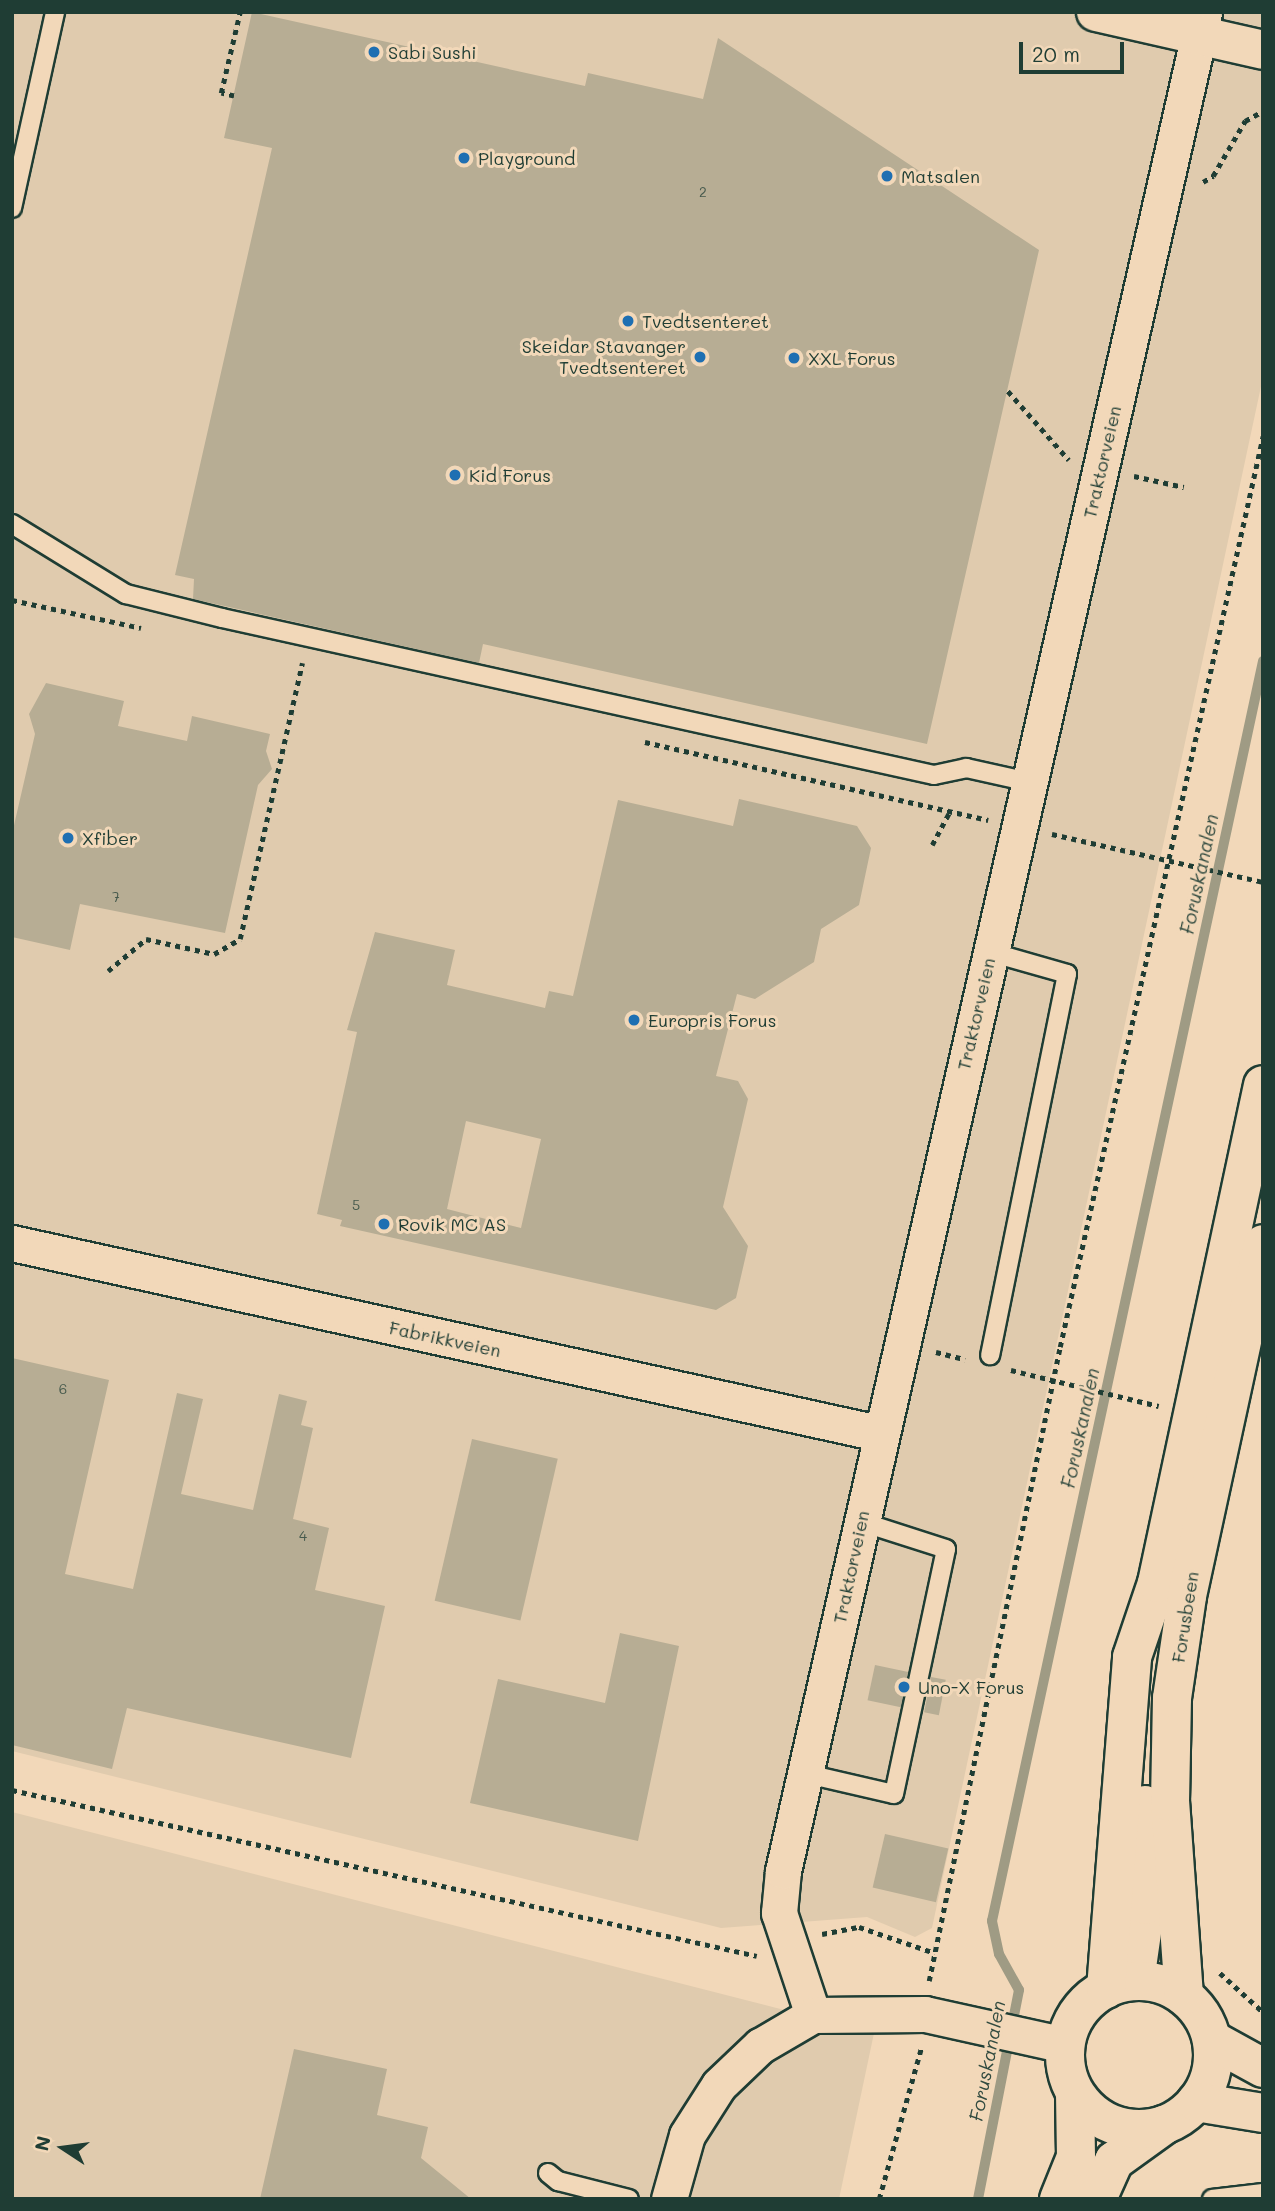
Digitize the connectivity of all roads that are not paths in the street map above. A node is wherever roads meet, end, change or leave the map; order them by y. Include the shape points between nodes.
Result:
1 (55, 12) edge
2 (1096, 12) edge
3 (1201, 24) edge
4 (1263, 50) edge
5 (12, 208) edge
6 (12, 524) edge
7 (1029, 782) junction
8 (990, 952) junction
9 (1263, 1086) edge
10 (12, 1243) edge
11 (1263, 1244) edge
12 (990, 1355) dead end
13 (878, 1433) junction
14 (862, 1522) junction
15 (803, 1773) junction
16 (1120, 1985) junction
17 (1184, 1996) junction
18 (813, 2015) junction
19 (1212, 2040) junction
20 (1047, 2043) junction
21 (1263, 2068) edge
22 (1075, 2094) junction
23 (1196, 2102) junction
24 (1263, 2113) edge
25 (1164, 2125) junction
26 (548, 2173) dead end
27 (1263, 2193) edge
28 (629, 2199) edge
29 (669, 2199) edge
30 (1059, 2199) edge
31 (1097, 2199) edge
32 (1212, 2199) edge

1 - 5 lane
2 - 3 main road
3 - 4 main road
3 - 7 street, Traktorveien
6 - 7 lane via 126,594 934,775 966,768
7 - 8 street, Traktorveien
8 - 12 lane via 1067,974
8 - 13 street, Traktorveien
9 - 16 main road, Forusbeen via 1157,1583 1144,1741 1146,1905
10 - 13 street, Fabrikkveien
11 - 17 main road, Forusbeen via 1187,1596 1172,1698 1170,1802
13 - 14 street, Traktorveien
14 - 15 street, Traktorveien
14 - 15 lane via 946,1549 894,1794
15 - 18 street, Traktorveien via 779,1913
16 - 17 main road
16 - 20 main road via 1077,2013
17 - 19 main road
18 - 20 street via 925,2014
18 - 29 street via 760,2046 719,2085 687,2135
19 - 21 main road
19 - 23 main road via 1208,2084
20 - 22 main road
22 - 25 main road via 1105,2121 1144,2129
22 - 30 main road via 1076,2157
23 - 24 main road
23 - 25 main road
25 - 31 main road via 1114,2161
26 - 28 lane via 558,2181
27 - 32 lane

